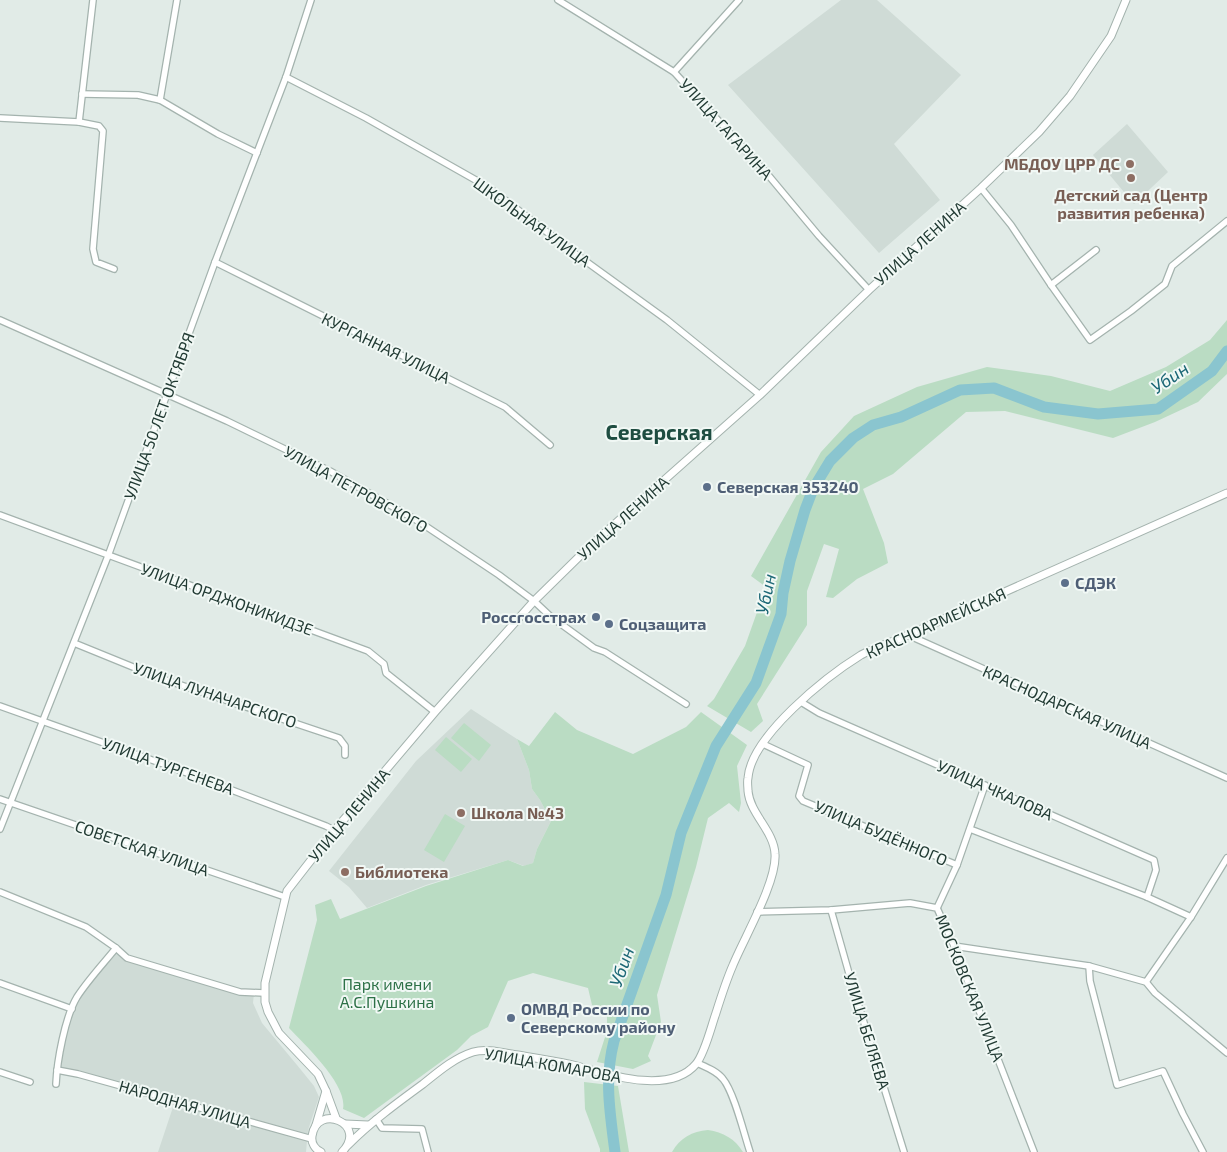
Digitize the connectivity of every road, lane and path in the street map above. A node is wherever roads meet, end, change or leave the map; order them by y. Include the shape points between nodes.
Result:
1 (93, 0) edge
2 (177, 0) edge
3 (312, 0) edge
4 (558, 0) edge
5 (739, 0) edge
6 (1126, 0) edge
7 (674, 72) junction
8 (286, 77) junction
9 (82, 94) junction
10 (160, 100) junction
11 (0, 118) edge
12 (79, 122) junction
13 (257, 153) junction
14 (981, 188) junction
15 (1227, 220) edge
16 (1096, 250) dead end
17 (216, 262) junction
18 (114, 270) dead end
19 (1051, 285) junction
20 (869, 290) junction
21 (0, 320) edge
22 (167, 394) junction
23 (760, 395) junction
24 (550, 445) dead end
25 (1227, 493) edge
26 (0, 516) edge
27 (108, 556) junction
28 (534, 600) junction
29 (908, 635) junction
30 (74, 643) junction
31 (801, 702) junction
32 (686, 704) dead end
33 (0, 706) edge
34 (435, 712) junction
35 (42, 721) junction
36 (763, 744) junction
37 (345, 754) dead end
38 (1227, 778) edge
39 (985, 785) junction
40 (0, 799) edge
41 (11, 802) junction
42 (0, 829) edge
43 (970, 829) junction
44 (334, 830) junction
45 (1227, 858) edge
46 (957, 865) junction
47 (0, 892) edge
48 (1147, 896) junction
49 (285, 897) junction
50 (937, 908) junction
51 (831, 910) junction
52 (757, 912) junction
53 (1191, 917) junction
54 (954, 946) junction
55 (116, 948) junction
56 (1089, 966) junction
57 (1146, 982) junction
58 (0, 983) edge
59 (264, 993) junction
60 (72, 1009) junction
61 (1227, 1053) edge
62 (697, 1063) junction
63 (57, 1070) junction
64 (0, 1072) edge
65 (30, 1082) dead end
66 (56, 1084) dead end
67 (326, 1091) junction
68 (336, 1118) junction
69 (376, 1119) junction
70 (346, 1124) junction
71 (316, 1125) junction
72 (368, 1126) junction
73 (312, 1141) junction
74 (348, 1145) junction
75 (311, 1152) edge
76 (321, 1152) edge
77 (342, 1152) edge
78 (428, 1152) edge
79 (750, 1152) edge
80 (904, 1152) edge
81 (1034, 1152) edge
82 (1203, 1152) edge

1 - 9 street
2 - 10 street
3 - 8 street, УЛИЦА 50 ЛЕТ ОКТЯБРЯ
4 - 7 street, УЛИЦА ГАГАРИНА
5 - 7 street
6 - 14 street, УЛИЦА ЛЕНИНА via 1111,36 1070,96 1039,132
7 - 20 street, УЛИЦА ГАГАРИНА
8 - 13 street, УЛИЦА 50 ЛЕТ ОКТЯБРЯ
8 - 23 street, ШКОЛЬНАЯ УЛИЦА via 488,187 667,320
9 - 10 street via 138,95
9 - 12 street
10 - 13 street
11 - 12 street
12 - 18 street via 100,126 103,131 93,249 96,262
13 - 17 street, УЛИЦА 50 ЛЕТ ОКТЯБРЯ
14 - 19 street via 1011,224
14 - 20 street, УЛИЦА ЛЕНИНА
15 - 19 street via 1172,266 1165,284 1090,340
16 - 19 street
17 - 22 street, УЛИЦА 50 ЛЕТ ОКТЯБРЯ
17 - 24 street, КУРГАННАЯ УЛИЦА via 505,407
20 - 23 street, УЛИЦА ЛЕНИНА
21 - 22 street, УЛИЦА ПЕТРОВСКОГО
22 - 27 street, УЛИЦА 50 ЛЕТ ОКТЯБРЯ
22 - 28 street, УЛИЦА ПЕТРОВСКОГО via 346,480 418,521
23 - 28 street, УЛИЦА ЛЕНИНА
25 - 29 street, КРАСНОАРМЕЙСКАЯ
26 - 27 street, УЛИЦА ОРДЖОНИКИДЗЕ
27 - 30 street, УЛИЦА 50 ЛЕТ ОКТЯБРЯ
27 - 34 street, УЛИЦА ОРДЖОНИКИДЗЕ via 368,651 384,664 386,673
28 - 32 street, УЛИЦА ПЕТРОВСКОГО via 594,648
28 - 34 street, УЛИЦА ЛЕНИНА
29 - 31 street, КРАСНОАРМЕЙСКАЯ via 863,654
29 - 38 street, КРАСНОДАРСКАЯ УЛИЦА
30 - 35 street, УЛИЦА 50 ЛЕТ ОКТЯБРЯ
30 - 37 street, УЛИЦА ЛУНАЧАРСКОГО via 160,678 339,738 345,746
31 - 36 street, КРАСНОАРМЕЙСКАЯ
31 - 39 street, УЛИЦА ЧКАЛОВА via 819,713
33 - 35 street, УЛИЦА ТУРГЕНЕВА
34 - 44 street, УЛИЦА ЛЕНИНА
35 - 41 street, УЛИЦА 50 ЛЕТ ОКТЯБРЯ
35 - 44 street, УЛИЦА ТУРГЕНЕВА via 166,764
36 - 46 street, УЛИЦА БУДЁННОГО via 808,765 799,796 803,801
36 - 52 street, КРАСНОАРМЕЙСКАЯ via 748,776 748,794 775,854 774,870
39 - 43 street
39 - 48 street, УЛИЦА ЧКАЛОВА via 1154,860 1156,870
40 - 41 street, СОВЕТСКАЯ УЛИЦА
41 - 42 street, УЛИЦА 50 ЛЕТ ОКТЯБРЯ
41 - 49 street, СОВЕТСКАЯ УЛИЦА
43 - 46 street
43 - 48 street
44 - 49 street, УЛИЦА ЛЕНИНА
45 - 53 street
46 - 50 street
47 - 55 street via 86,927
48 - 53 street
49 - 59 street, УЛИЦА ЛЕНИНА
50 - 51 street, МОСКОВСКАЯ УЛИЦА via 910,904
50 - 54 street, МОСКОВСКАЯ УЛИЦА
51 - 52 street, МОСКОВСКАЯ УЛИЦА
51 - 80 street, УЛИЦА БЕЛЯЕВА
52 - 62 street, КРАСНОАРМЕЙСКАЯ via 732,967
53 - 57 street
54 - 56 street
54 - 81 street, МОСКОВСКАЯ УЛИЦА
55 - 59 street via 127,958 240,992
55 - 60 street
56 - 57 street
56 - 82 street via 1117,1085 1163,1071
57 - 61 street
58 - 60 street
59 - 67 street, УЛИЦА ЛЕНИНА via 268,1012 279,1032 318,1074
60 - 63 street
62 - 69 street, УЛИЦА КОМАРОВА via 680,1076 634,1080 506,1053 474,1051 455,1060
62 - 79 street via 723,1078
63 - 66 street
63 - 73 street, НАРОДНАЯ УЛИЦА
64 - 65 street
67 - 68 street, УЛИЦА ЛЕНИНА
67 - 71 street
68 - 70 street
68 - 71 street
69 - 72 street, УЛИЦА КОМАРОВА
69 - 78 street via 382,1128 422,1129
70 - 72 street
70 - 74 street via 350,1134
71 - 73 street
72 - 74 street, УЛИЦА КОМАРОВА
73 - 75 street
73 - 76 street
74 - 77 street

